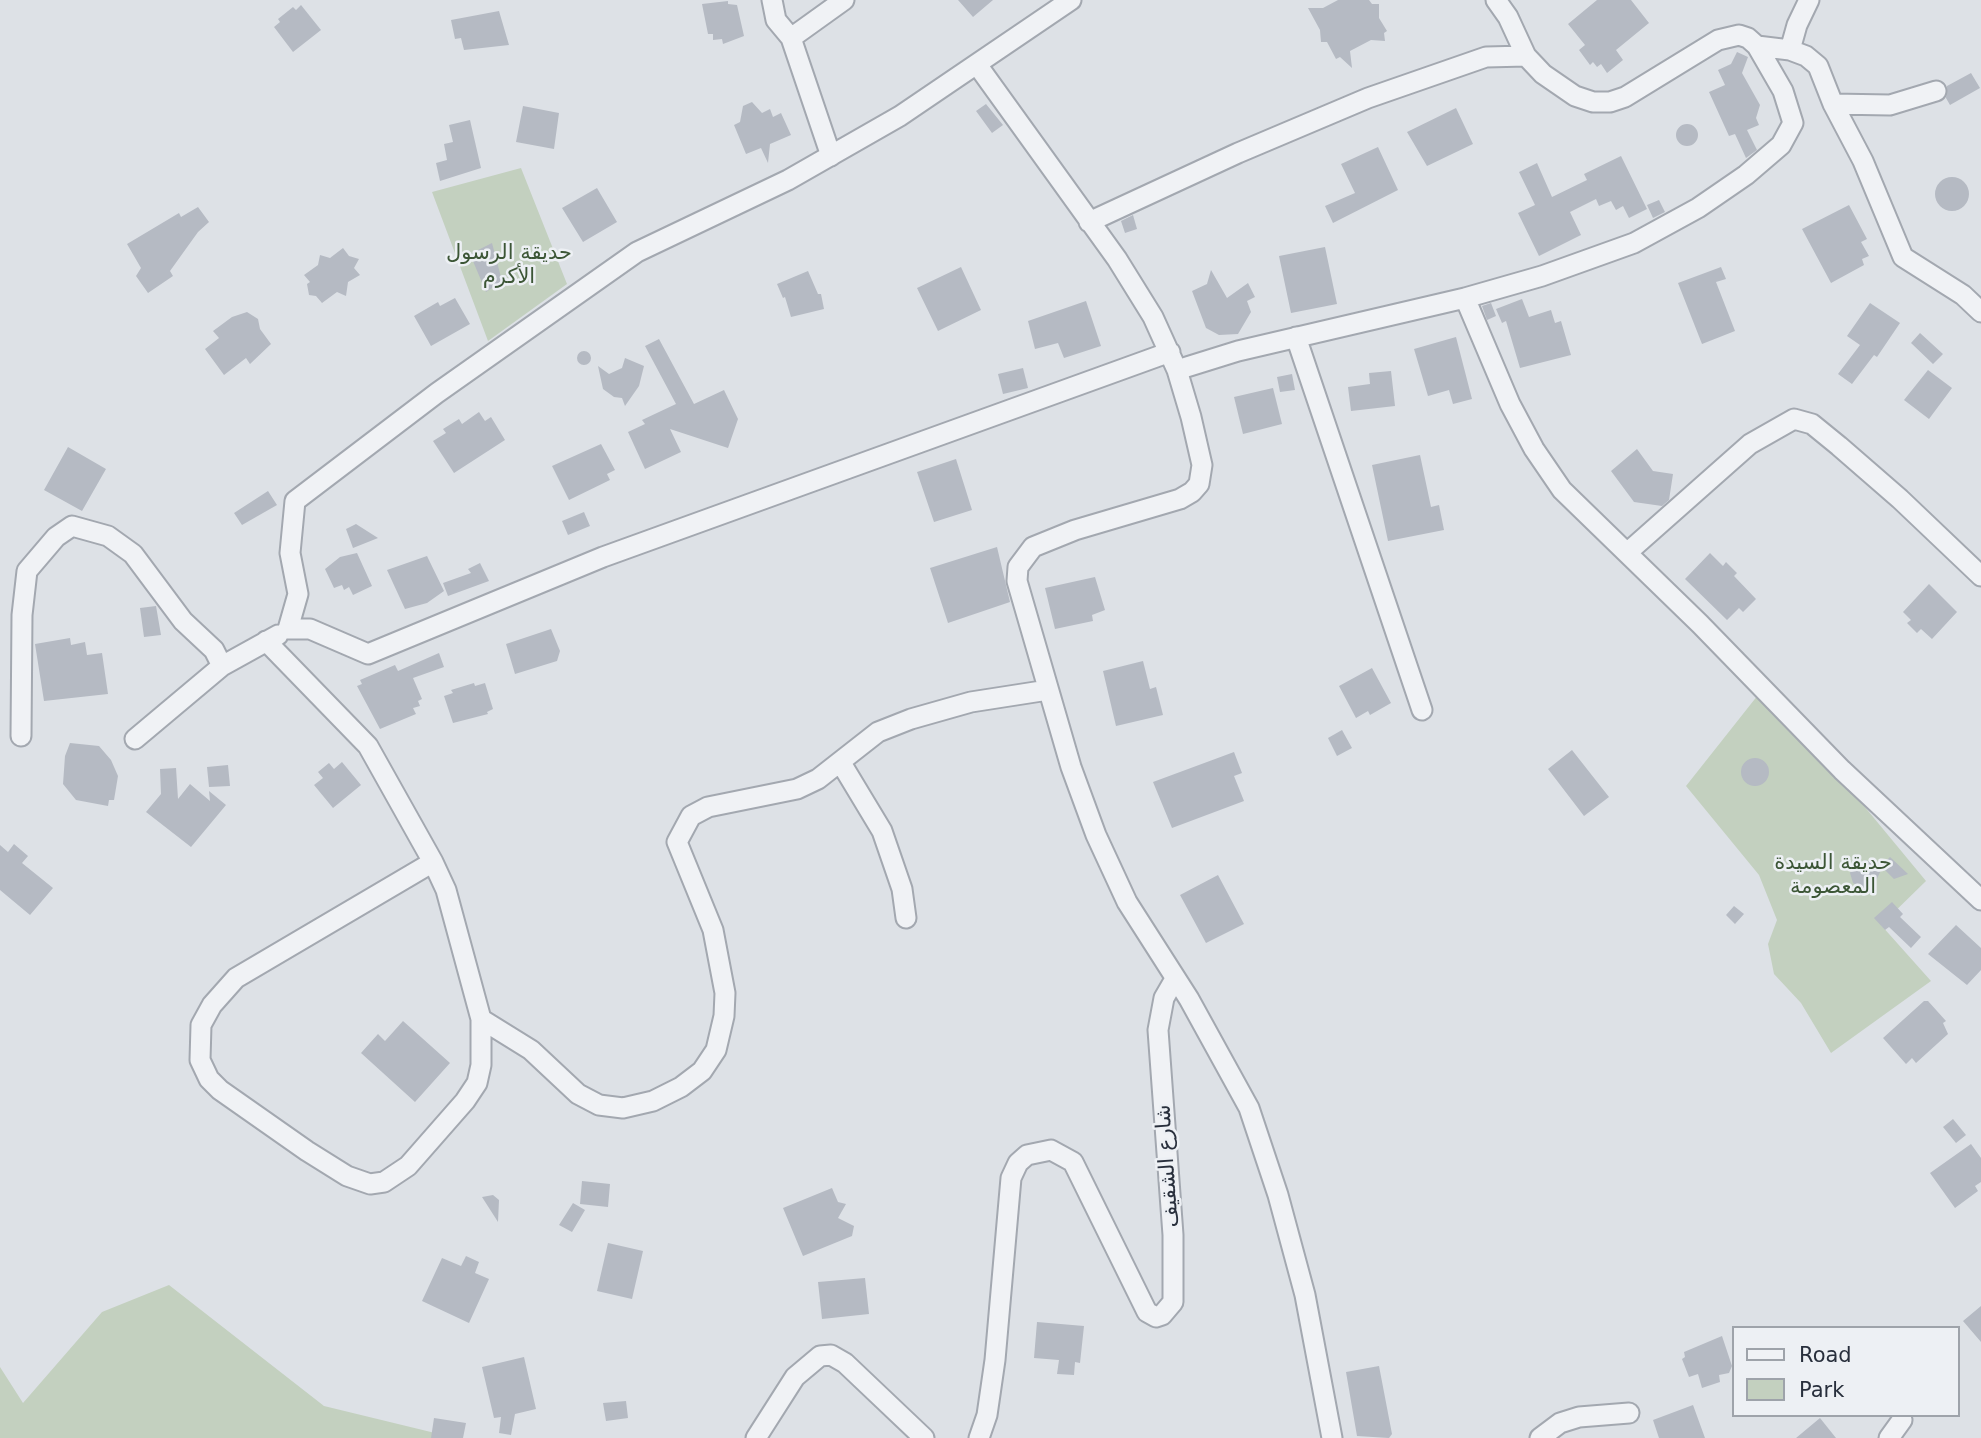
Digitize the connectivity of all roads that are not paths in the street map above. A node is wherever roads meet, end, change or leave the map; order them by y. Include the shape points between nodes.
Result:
1 (772, 0) edge
2 (844, 0) edge
3 (1071, 0) edge
4 (1496, 0) edge
5 (1809, 0) edge
6 (791, 38) junction
7 (1757, 46) junction
8 (1790, 50) junction
9 (1526, 56) junction
10 (978, 66) junction
11 (1936, 91) dead end
12 (1833, 104) junction
13 (831, 156) junction
14 (1089, 222) junction
15 (1465, 298) junction
16 (1981, 312) edge
17 (1296, 337) junction
18 (1174, 361) junction
19 (1628, 552) junction
20 (1981, 576) edge
21 (288, 629) junction
22 (266, 641) junction
23 (222, 666) junction
24 (1048, 690) junction
25 (1422, 710) dead end
26 (21, 736) dead end
27 (135, 739) dead end
28 (841, 763) junction
29 (433, 862) junction
30 (1980, 897) edge
31 (906, 918) dead end
32 (1175, 979) junction
33 (481, 1019) junction
34 (1629, 1413) dead end
35 (1902, 1420) dead end
36 (757, 1438) edge
37 (924, 1438) edge
38 (979, 1438) edge
39 (1332, 1438) edge
40 (1540, 1438) edge
41 (1889, 1438) edge

1 - 6 street via 776,20
2 - 6 street
3 - 10 street
4 - 9 street
5 - 8 street
6 - 13 street
7 - 8 street
7 - 9 street via 1739,35 1718,40 1625,97 1593,103 1543,74
7 - 15 street via 1783,91 1793,123 1787,138 1770,155 1698,208 1634,243
8 - 12 street via 1818,66
9 - 14 street via 1486,57 1368,98
10 - 13 street
10 - 14 street
11 - 12 street via 1890,105
12 - 16 street via 1863,161 1903,257 1963,295
13 - 21 street via 636,251 295,501 290,553 298,594
14 - 18 street via 1117,259
15 - 17 street
15 - 19 street via 1510,404 1548,471 1585,516
17 - 18 street
17 - 25 street
18 - 21 street via 603,557 368,654 310,629
18 - 24 street via 1202,465 1199,484 1180,499 1043,542 1018,566 1017,581
19 - 20 street via 1750,444 1794,419 1812,424 1839,446
19 - 30 street via 1842,770
21 - 22 street
22 - 23 street
22 - 29 street via 368,746
23 - 26 street via 214,650 183,621 134,554 108,536 72,526 56,537 27,571
23 - 27 street
24 - 28 street via 971,702 911,719 878,732
24 - 32 street via 1096,835 1127,902
28 - 31 street via 882,831 902,890
28 - 33 street via 797,789 708,807 682,827 677,842 713,930 725,993 716,1050 702,1071 681,1087 653,1101 623,1108 599,1105 578,1094 531,1050
29 - 33 street via 446,890
29 - 33 street via 236,978 201,1026 200,1060 220,1090 347,1176 370,1184 384,1182 408,1166 477,1083
32 - 38 street, شارع الشقيف via 1164,998 1158,1030 1171,1197 1173,1302 1162,1315 1147,1312 1073,1162 1051,1150 1027,1155 1011,1178 995,1360
32 - 39 street via 1231,1071 1263,1147 1305,1296
34 - 40 street via 1579,1417 1560,1423
35 - 41 street
36 - 37 street via 794,1377 820,1356 831,1355

